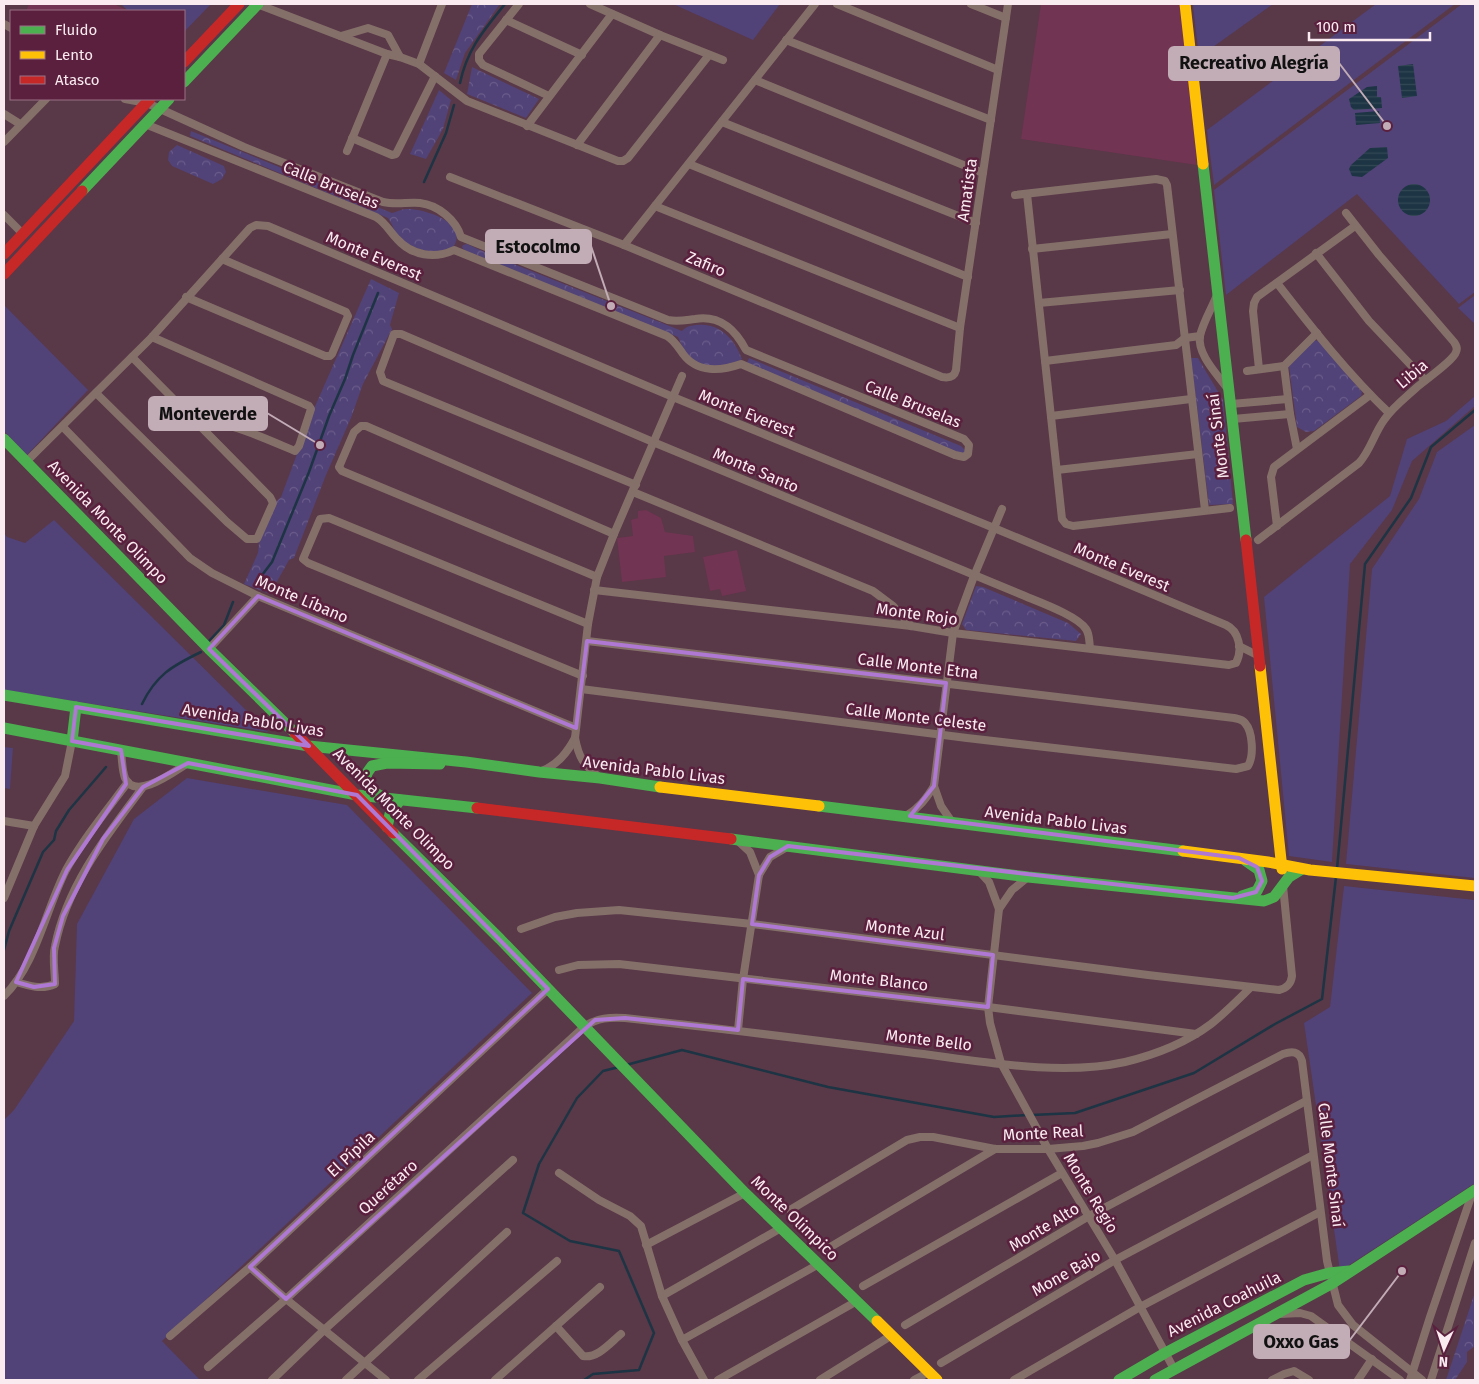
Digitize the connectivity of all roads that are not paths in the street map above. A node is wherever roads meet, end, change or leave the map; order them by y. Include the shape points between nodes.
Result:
1 (239, 4) edge
2 (257, 4) edge
3 (442, 4) edge
4 (519, 4) edge
5 (590, 4) edge
6 (815, 4) edge
7 (837, 4) edge
8 (971, 4) edge
9 (1008, 4) edge
10 (1185, 4) edge
11 (612, 14) junction
12 (1006, 18) junction
13 (506, 20) junction
14 (660, 35) junction
15 (341, 36) junction
16 (786, 40) junction
17 (387, 54) junction
18 (582, 55) junction
19 (709, 55) junction
20 (400, 56) junction
21 (722, 60) dead end
22 (185, 61) edge
23 (419, 64) junction
24 (998, 70) junction
25 (435, 76) junction
26 (755, 80) junction
27 (185, 81) edge
28 (549, 96) junction
29 (45, 100) edge
30 (168, 100) edge
31 (148, 101) edge
32 (159, 110) junction
33 (4, 114) edge
34 (991, 120) junction
35 (722, 122) junction
36 (20, 124) junction
37 (145, 124) junction
38 (170, 124) junction
39 (527, 126) junction
40 (352, 138) junction
41 (4, 142) edge
42 (577, 145) junction
43 (347, 151) dead end
44 (689, 164) junction
45 (983, 173) junction
46 (450, 177) dead end
47 (1027, 194) junction
48 (1015, 195) dead end
49 (656, 206) junction
50 (1346, 213) dead end
51 (4, 215) edge
52 (976, 223) junction
53 (1355, 226) junction
54 (23, 234) junction
55 (1172, 234) junction
56 (461, 237) junction
57 (624, 245) junction
58 (1032, 249) junction
59 (454, 250) junction
60 (1316, 253) junction
61 (4, 254) edge
62 (222, 259) junction
63 (4, 274) edge
64 (968, 277) junction
65 (1277, 283) junction
66 (1180, 290) junction
67 (1218, 293) junction
68 (186, 297) junction
69 (1039, 303) junction
70 (960, 328) junction
71 (1317, 333) junction
72 (1200, 336) junction
73 (152, 337) junction
74 (1185, 338) junction
75 (1176, 345) junction
76 (1201, 349) junction
77 (746, 350) junction
78 (1186, 350) junction
79 (132, 357) junction
80 (1045, 361) junction
81 (741, 364) junction
82 (1284, 366) junction
83 (1259, 369) junction
84 (1247, 371) dead end
85 (682, 376) dead end
86 (950, 377) joint
87 (1424, 380) junction
88 (1228, 390) junction
89 (96, 393) junction
90 (1370, 395) junction
91 (673, 397) junction
92 (1288, 399) junction
93 (1192, 400) junction
94 (1230, 404) junction
95 (1389, 413) junction
96 (1290, 414) junction
97 (1052, 416) junction
98 (1232, 420) junction
99 (63, 427) junction
100 (206, 431) junction
101 (4, 439) edge
102 (653, 442) junction
103 (1297, 449) junction
104 (1198, 454) junction
105 (26, 462) junction
106 (1057, 470) junction
107 (634, 488) junction
108 (1230, 508) dead end
109 (1002, 509) dead end
110 (1205, 510) junction
111 (1277, 526) junction
112 (994, 528) junction
113 (614, 534) junction
114 (1258, 540) dead end
115 (974, 576) junction
116 (598, 577) junction
117 (594, 590) junction
118 (258, 596) junction
119 (588, 624) junction
120 (911, 626) junction
121 (953, 633) junction
122 (587, 641) junction
123 (1239, 646) junction
124 (1090, 648) junction
125 (209, 649) junction
126 (1259, 656) junction
127 (583, 676) junction
128 (946, 683) junction
129 (581, 689) junction
130 (4, 695) edge
131 (76, 707) junction
132 (4, 728) edge
133 (576, 728) junction
134 (941, 734) junction
135 (575, 738) junction
136 (72, 741) junction
137 (309, 746) junction
138 (121, 750) junction
139 (466, 762) junction
140 (188, 763) junction
141 (1248, 766) joint
142 (539, 772) junction
143 (600, 778) junction
144 (128, 782) junction
145 (934, 786) junction
146 (143, 787) junction
147 (357, 795) junction
148 (385, 798) junction
149 (400, 800) junction
150 (906, 816) junction
151 (4, 821) edge
152 (952, 822) junction
153 (34, 826) junction
154 (387, 827) junction
155 (736, 839) junction
156 (788, 846) junction
157 (1239, 858) junction
158 (1281, 864) junction
159 (978, 870) junction
160 (1306, 870) junction
161 (760, 875) junction
162 (1028, 877) junction
163 (1282, 886) junction
164 (1475, 886) edge
165 (4, 898) edge
166 (1233, 898) junction
167 (999, 909) junction
168 (752, 924) junction
169 (521, 929) dead end
170 (993, 955) junction
171 (559, 970) dead end
172 (744, 979) junction
173 (16, 982) junction
174 (548, 988) junction
175 (1250, 988) junction
176 (4, 996) edge
177 (988, 1006) junction
178 (585, 1026) junction
179 (738, 1030) junction
180 (1196, 1034) junction
181 (1296, 1052) joint
182 (1001, 1064) junction
183 (631, 1077) joint
184 (1306, 1101) junction
185 (995, 1149) junction
186 (1048, 1149) junction
187 (1313, 1155) junction
188 (513, 1160) dead end
189 (1062, 1173) junction
190 (559, 1174) dead end
191 (1474, 1190) edge
192 (745, 1193) junction
193 (790, 1210) dead end
194 (1320, 1212) junction
195 (1089, 1216) junction
196 (781, 1228) junction
197 (507, 1232) dead end
198 (1475, 1243) edge
199 (646, 1245) junction
200 (827, 1249) dead end
201 (1115, 1260) junction
202 (557, 1261) dead end
203 (819, 1264) junction
204 (250, 1267) junction
205 (1331, 1278) junction
206 (862, 1286) dead end
207 (600, 1287) dead end
208 (662, 1296) junction
209 (286, 1299) junction
210 (857, 1301) junction
211 (1140, 1307) junction
212 (1276, 1314) junction
213 (556, 1326) junction
214 (905, 1326) dead end
215 (324, 1330) junction
216 (620, 1334) dead end
217 (892, 1335) junction
218 (170, 1336) dead end
219 (682, 1340) junction
220 (1165, 1353) junction
221 (1372, 1359) junction
222 (364, 1363) junction
223 (941, 1363) dead end
224 (208, 1367) dead end
225 (1174, 1369) junction
226 (928, 1372) junction
227 (1411, 1377) edge
228 (272, 1380) edge
229 (346, 1380) edge
230 (386, 1380) edge
231 (418, 1380) edge
232 (495, 1380) edge
233 (704, 1380) edge
234 (718, 1380) edge
235 (820, 1380) edge
236 (914, 1380) edge
237 (937, 1380) edge
238 (1014, 1380) edge
239 (1119, 1380) edge
240 (1155, 1380) edge
241 (1272, 1380) edge
242 (1310, 1380) edge
243 (1358, 1380) edge
244 (1400, 1380) edge
245 (1422, 1380) edge
246 (1431, 1380) edge

1 - 22 main road
2 - 15 street
2 - 27 main road
3 - 23 street
4 - 13 street
5 - 11 street
6 - 16 street
7 - 24 street
8 - 12 street
9 - 12 street, Amatista
10 - 67 main road, Monte Sinaí
11 - 14 street
11 - 18 street
12 - 24 street, Amatista
13 - 18 street
13 - 28 street via 480,54 479,60
14 - 19 street
14 - 42 street
15 - 17 street
15 - 20 street via 368,28 388,35
16 - 26 street
16 - 34 street
17 - 20 street
17 - 40 street
18 - 28 street
19 - 21 street
19 - 42 street via 628,158 618,160
20 - 23 street
23 - 25 street
24 - 34 street, Amatista
25 - 39 street via 467,101
25 - 40 street via 396,154
26 - 35 street
26 - 45 street
28 - 39 street
29 - 36 street
30 - 32 main road
31 - 32 street, Calle Bruselas
31 - 54 main road
32 - 37 main road
32 - 38 street, Calle Bruselas
33 - 36 street
34 - 45 street, Amatista
35 - 44 street
35 - 52 street
36 - 41 street
37 - 38 street, Calle Bruselas
37 - 63 main road
38 - 56 street, Calle Bruselas via 244,147 384,202 427,204 451,219
38 - 59 street, Calle Bruselas via 376,217 403,245 420,253 437,256
39 - 42 street
40 - 43 street
44 - 49 street
44 - 64 street
45 - 52 street, Amatista
46 - 57 street, Zafiro
47 - 48 street
47 - 55 street via 1161,179 1167,185
47 - 58 street
49 - 57 street
49 - 70 street
50 - 53 street, Libia
51 - 54 street
52 - 64 street, Amatista
53 - 60 street
53 - 87 street, Libia via 1456,345 1454,356
54 - 61 main road
55 - 58 street
55 - 66 street
56 - 59 street
56 - 77 street via 668,320 703,318 719,321 733,330
57 - 86 street, Zafiro via 942,377
58 - 69 street
59 - 81 street via 667,336 689,361 698,366 718,370
60 - 65 street
60 - 87 street via 1369,321
62 - 68 street
62 - 68 street via 346,312 348,316 332,354 325,356
62 - 91 street, Monte Everest via 250,228 268,226
64 - 70 street, Amatista
65 - 71 street
65 - 83 street via 1257,297 1254,303
66 - 69 street
66 - 74 street
67 - 72 street
67 - 88 main road, Monte Sinaí
68 - 73 street
69 - 80 street
70 - 86 street, Amatista via 956,370
71 - 82 street
71 - 90 street
72 - 74 street
72 - 76 street
73 - 79 street
73 - 100 street via 309,406 310,413 297,449 293,450 222,424 211,426
74 - 75 street
74 - 78 street
75 - 78 street
75 - 80 street
76 - 78 street
76 - 88 street
77 - 81 street
77 - 81 street, Calle Bruselas via 964,439 969,445 968,454 964,457 955,455
78 - 93 street
79 - 89 street
79 - 100 street
80 - 97 street
82 - 83 street
82 - 92 street
83 - 84 street
85 - 91 street
87 - 95 street, Libia
88 - 94 main road, Monte Sinaí
89 - 99 street
89 - 100 street via 227,522 247,539 257,539 273,503
90 - 95 street
90 - 103 street
91 - 102 street
91 - 112 street, Monte Everest
92 - 94 street
92 - 96 street
93 - 97 street
93 - 104 street
94 - 98 main road, Monte Sinaí
95 - 111 street, Libia via 1359,464
96 - 98 street
96 - 103 street
97 - 106 street
98 - 126 main road, Monte Sinaí
99 - 105 street
99 - 118 street, Monte Líbano via 190,558
101 - 105 main road, Avenida Monte Olimpo
102 - 107 street
102 - 107 street, Monte Santo via 401,334 394,334 380,372 383,381
102 - 115 street, Monte Santo
103 - 111 street via 1274,466 1271,477
104 - 106 street
104 - 110 street
105 - 125 main road, Avenida Monte Olimpo
106 - 110 street via 1062,519 1073,526
107 - 113 street
107 - 120 street via 873,591 893,606
108 - 110 street
109 - 112 street
111 - 114 street, Libia
112 - 115 street
112 - 123 street, Monte Everest via 1229,627 1234,631
113 - 116 street
113 - 116 street via 366,426 360,426 354,432 339,467 342,471
115 - 121 street
115 - 124 street, Monte Santo via 1069,616 1089,634
116 - 117 street
117 - 119 street
117 - 120 street, Monte Rojo
118 - 125 street
118 - 133 street, Monte Líbano
119 - 122 street
119 - 127 street via 329,518 320,518 303,559
120 - 121 street, Monte Rojo
121 - 124 street, Monte Rojo
121 - 128 street
122 - 127 street
122 - 128 street, Calle Monte Etna
123 - 124 street, Monte Rojo via 1236,663 1229,665
123 - 126 street
125 - 137 main road, Avenida Monte Olimpo
126 - 158 main road, Monte Sinaí
127 - 129 street
128 - 134 street
128 - 141 street, Calle Monte Etna via 1234,718 1244,722 1249,733 1251,753
129 - 133 street
129 - 134 street, Calle Monte Celeste
130 - 131 main road, Avenida Pablo Livas
131 - 136 main road
131 - 137 main road, Avenida Pablo Livas
132 - 136 main road
133 - 135 street
134 - 141 street, Calle Monte Celeste via 1236,769
134 - 145 street
135 - 142 street via 562,758
135 - 143 street via 583,763
136 - 138 main road
136 - 153 street via 65,776
137 - 139 main road, Avenida Pablo Livas
137 - 147 main road, Avenida Monte Olimpo
138 - 140 main road
138 - 144 street
139 - 142 main road, Avenida Pablo Livas
139 - 148 main road via 423,766 375,764 367,770 366,783 370,790
140 - 146 street
140 - 147 main road
142 - 143 main road, Avenida Pablo Livas
143 - 150 main road, Avenida Pablo Livas
144 - 146 street
144 - 173 street via 66,870
145 - 150 street via 919,807
145 - 152 street via 941,806
146 - 173 street via 103,839 76,886 54,948 55,984 34,987
147 - 148 main road
147 - 154 main road, Avenida Monte Olimpo
148 - 149 main road
149 - 154 main road via 390,814
149 - 155 main road
150 - 152 main road, Avenida Pablo Livas
151 - 153 street
152 - 157 main road, Avenida Pablo Livas
153 - 165 street
154 - 174 main road, Avenida Monte Olimpo
155 - 156 main road
155 - 161 street via 750,852
156 - 159 main road
156 - 161 street via 770,858
157 - 158 main road, Avenida Pablo Livas
157 - 166 main road via 1257,867 1262,881 1256,892
158 - 160 main road, Avenida Pablo Livas
158 - 163 main road
159 - 162 main road
159 - 167 street, Monte Regio via 989,882
160 - 163 main road via 1291,875
160 - 164 main road, Avenida Pablo Livas
161 - 168 street
162 - 166 main road
162 - 167 street, Monte Regio via 1012,890
163 - 166 main road via 1268,900
163 - 175 street, Monte Azul via 1292,980 1287,987 1274,990
167 - 170 street, Monte Regio
168 - 169 street, Monte Azul via 612,910 555,917
168 - 170 street, Monte Azul
168 - 172 street
170 - 175 street, Monte Azul
170 - 177 street, Monte Regio
171 - 172 street, Monte Blanco via 619,964
172 - 177 street, Monte Blanco
172 - 179 street
173 - 176 street
174 - 178 main road, Avenida Monte Olimpo
174 - 204 street, El Pípila
175 - 180 street, Monte Bello
177 - 180 street, Monte Blanco
177 - 182 street, Monte Regio
178 - 179 street, Monte Bello via 611,1017
178 - 183 main road, Avenida Monte Olimpo
178 - 209 street, Querétaro
179 - 182 street, Monte Bello
180 - 182 street, Monte Bello via 1146,1056 1107,1066 1072,1068
181 - 184 street, Calle Monte Sinaí via 1302,1061
181 - 186 street, Monte Real via 1283,1054 1132,1132 1083,1146
182 - 186 street, Monte Regio
183 - 192 main road, Monte Olimpico
184 - 187 street, Calle Monte Sinaí
184 - 195 street, Monte Alto
185 - 186 street, Monte Real
185 - 193 street, Monte Real via 933,1137 907,1140
185 - 200 street
186 - 189 street, Monte Regio
187 - 194 street, Calle Monte Sinaí
187 - 201 street, Mone Bajo
188 - 215 street
189 - 195 street, Monte Regio
189 - 206 street
190 - 199 street via 638,1222
191 - 205 main road, Avenida Coahuila via 1349,1271
191 - 227 street
192 - 196 main road, Monte Olimpico
192 - 199 street
194 - 205 street, Calle Monte Sinaí
194 - 211 street
195 - 201 street, Monte Regio
195 - 214 street, Monte Alto
196 - 203 main road, Monte Olimpico
196 - 208 street
197 - 222 street
198 - 246 street
199 - 208 street
201 - 211 street, Monte Regio
201 - 223 street, Mone Bajo
202 - 231 street
203 - 210 main road, Monte Olimpico
203 - 219 street
204 - 209 street
204 - 218 street, El Pípila
205 - 212 main road, Avenida Coahuila
205 - 220 main road, Avenida Coahuila via 1304,1280
205 - 227 street, Calle Monte Sinaí via 1338,1304 1353,1325
207 - 213 street
208 - 219 street
209 - 215 street
209 - 224 street, Querétaro
210 - 217 main road, Monte Olimpico
210 - 234 street
211 - 220 street, Monte Regio
211 - 238 street
212 - 221 street via 1311,1316
212 - 225 main road, Avenida Coahuila
213 - 216 street via 582,1356 587,1357 594,1356
213 - 232 street
215 - 222 street
215 - 228 street
217 - 226 main road, Monte Olimpico
217 - 235 street
219 - 233 street
220 - 225 street, Monte Regio
220 - 239 main road, Avenida Coahuila
221 - 243 street
221 - 244 street
222 - 229 street
222 - 230 street
225 - 240 main road, Avenida Coahuila
226 - 236 street
226 - 237 main road, Monte Olimpico
227 - 245 street, Calle Monte Sinaí
241 - 242 street via 1294,1371

